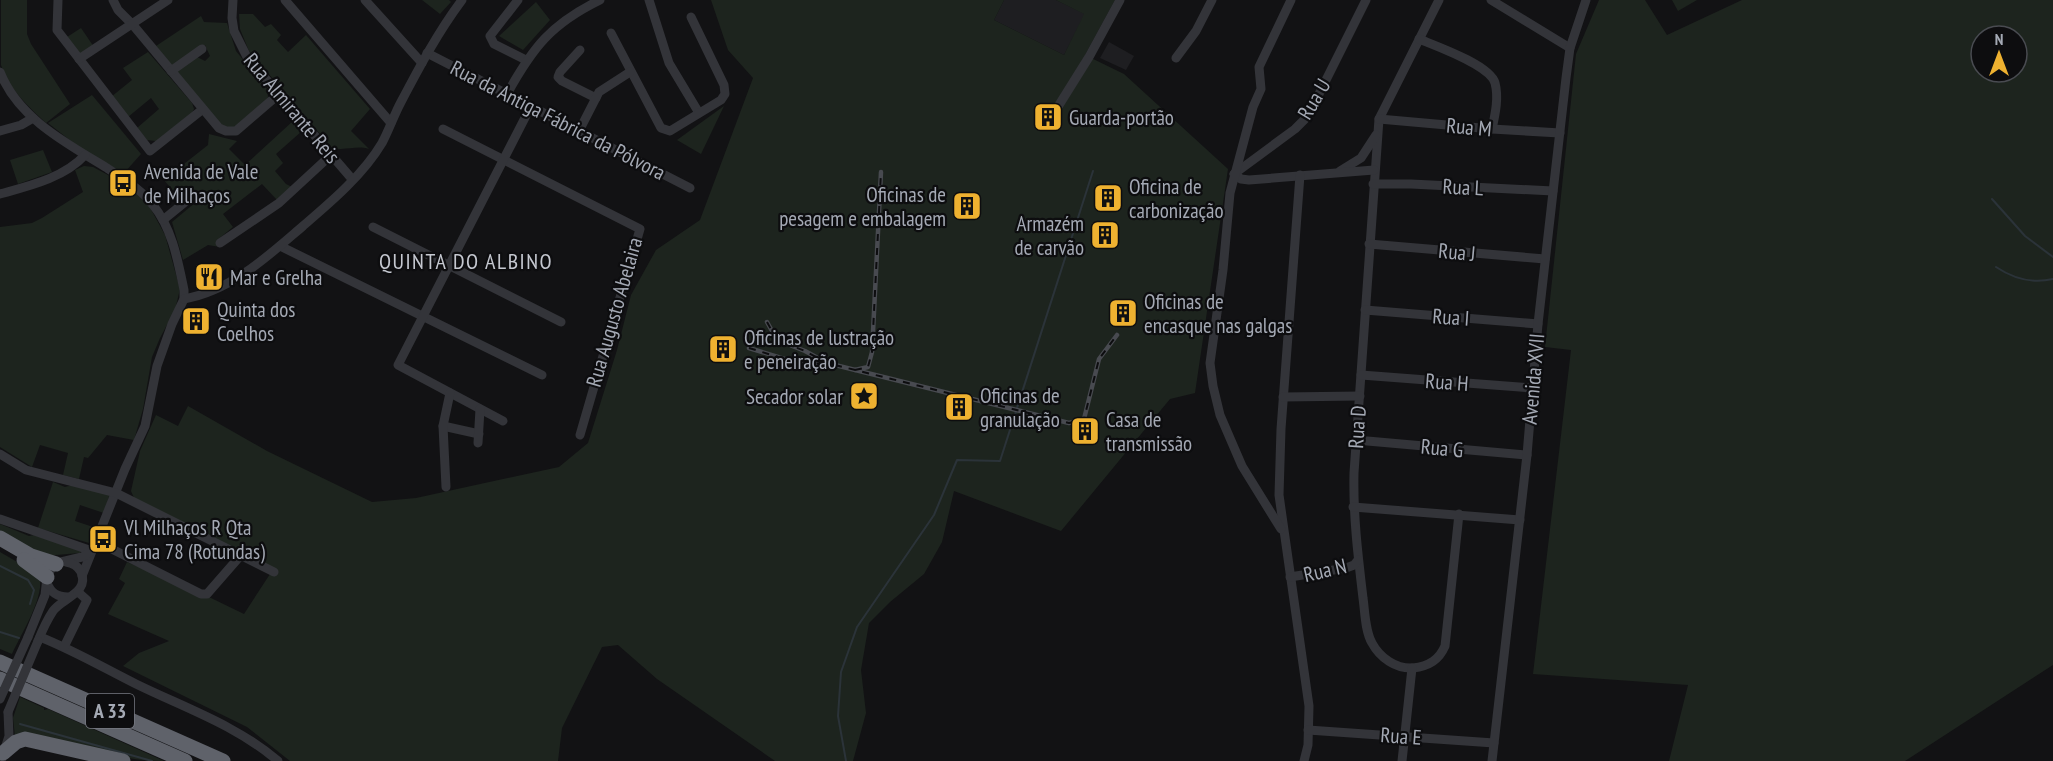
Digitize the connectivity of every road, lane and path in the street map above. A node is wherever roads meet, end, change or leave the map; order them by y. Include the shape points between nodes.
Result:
1 (58, 0) edge
2 (113, 0) edge
3 (168, 0) edge
4 (233, 0) edge
5 (285, 0) edge
6 (365, 0) edge
7 (462, 0) edge
8 (518, 0) edge
9 (600, 0) edge
10 (650, 0) edge
11 (1120, 0) edge
12 (1212, 0) edge
13 (1291, 0) edge
14 (1440, 0) edge
15 (1491, 0) edge
16 (1586, 0) edge
17 (1363, 1) edge
18 (691, 17) dead end
19 (134, 25) junction
20 (611, 33) dead end
21 (1419, 39) junction
22 (1570, 48) junction
23 (202, 49) dead end
24 (580, 50) dead end
25 (427, 53) junction
26 (1176, 58) dead end
27 (79, 59) junction
28 (526, 60) junction
29 (422, 63) junction
30 (171, 71) junction
31 (0, 72) edge
32 (630, 72) junction
33 (279, 94) junction
34 (507, 94) junction
35 (596, 98) junction
36 (1059, 105) dead end
37 (531, 106) junction
38 (203, 109) junction
39 (699, 113) junction
40 (33, 118) junction
41 (1379, 119) junction
42 (391, 123) junction
43 (443, 129) dead end
44 (1492, 129) junction
45 (0, 131) edge
46 (579, 131) junction
47 (1560, 133) junction
48 (1377, 134) junction
49 (85, 155) junction
50 (331, 155) junction
51 (504, 161) junction
52 (1374, 170) junction
53 (1335, 173) junction
54 (1234, 174) junction
55 (1300, 176) junction
56 (352, 179) junction
57 (1373, 184) junction
58 (690, 188) dead end
59 (1553, 192) junction
60 (0, 194) edge
61 (190, 198) dead end
62 (163, 220) junction
63 (373, 227) dead end
64 (220, 243) dead end
65 (1369, 244) junction
66 (280, 246) junction
67 (1545, 259) junction
68 (450, 265) junction
69 (184, 299) junction
70 (1365, 310) junction
71 (423, 316) junction
72 (561, 322) dead end
73 (1538, 324) junction
74 (542, 375) dead end
75 (1361, 375) junction
76 (1533, 388) junction
77 (450, 393) junction
78 (1360, 396) junction
79 (1283, 397) junction
80 (480, 409) junction
81 (503, 421) dead end
82 (443, 426) junction
83 (580, 435) dead end
84 (1356, 440) junction
85 (0, 454) edge
86 (1527, 455) junction
87 (446, 487) dead end
88 (116, 493) junction
89 (1353, 507) junction
90 (1459, 514) junction
91 (0, 519) edge
92 (1520, 520) junction
93 (1284, 534) junction
94 (0, 538) edge
95 (96, 541) junction
96 (0, 547) edge
97 (92, 551) junction
98 (241, 555) junction
99 (1358, 560) junction
100 (61, 563) junction
101 (274, 572) dead end
102 (82, 576) junction
103 (1290, 577) junction
104 (47, 580) junction
105 (78, 592) junction
106 (68, 597) junction
107 (39, 639) junction
108 (64, 647) junction
109 (0, 656) edge
110 (0, 662) edge
111 (1412, 668) junction
112 (0, 679) edge
113 (0, 699) edge
114 (4, 723) edge
115 (1308, 730) junction
116 (1404, 736) junction
117 (1494, 742) junction
118 (2, 758) edge
119 (221, 760) edge
120 (123, 761) edge
121 (185, 761) edge
122 (278, 761) edge
123 (1304, 761) edge
124 (1401, 761) edge
125 (1492, 761) edge

1 - 27 street via 57,30
2 - 19 street
3 - 19 street
4 - 33 street, Rua Almirante Reis via 234,31 242,49
5 - 42 street
6 - 29 street
7 - 25 street
8 - 28 street via 490,36 494,44
9 - 28 street via 557,26
10 - 39 street via 669,63
11 - 36 street
12 - 26 street
13 - 54 street via 1259,67 1262,89
14 - 21 street, Rua D
15 - 22 street
16 - 22 street, Avenida XVII
17 - 54 street, Rua U via 1308,116
18 - 39 street via 725,89 721,100
19 - 27 street
19 - 30 street
20 - 32 street
21 - 41 street, Rua D
21 - 44 street via 1453,52 1490,74 1497,93
22 - 47 street, Avenida XVII
23 - 30 street
24 - 35 street via 558,77
25 - 29 street
25 - 34 street, Rua da Antiga Fábrica da Pólvora
27 - 38 street via 150,151
28 - 34 street
29 - 42 street
30 - 38 street
31 - 40 street via 10,92
32 - 35 street
32 - 39 street via 663,130 671,130
33 - 38 street via 236,131 219,128
33 - 50 street, Rua Almirante Reis
34 - 37 street, Rua da Antiga Fábrica da Pólvora
35 - 46 street
37 - 46 street, Rua da Antiga Fábrica da Pólvora
37 - 51 street
40 - 45 street
40 - 49 street
41 - 44 street, Rua M
41 - 48 street, Rua D
42 - 56 street via 381,144
43 - 51 street
44 - 47 street, Rua M
46 - 58 street, Rua da Antiga Fábrica da Pólvora
47 - 59 street, Avenida XVII
48 - 52 street, Rua D
48 - 53 street via 1361,158
49 - 60 street via 53,176
49 - 62 street via 137,188
50 - 56 street, Rua Almirante Reis
50 - 64 street via 279,203
51 - 68 street
51 - 83 street, Rua Augusto Abelaira via 640,229
52 - 53 street
52 - 57 street, Rua D
53 - 55 street
54 - 55 street via 1249,180
54 - 93 street via 1210,363 1213,386 1220,415 1242,466
55 - 79 street
56 - 66 street
57 - 59 street, Rua L
57 - 65 street, Rua D
59 - 67 street, Avenida XVII
61 - 62 street
62 - 69 street
63 - 68 street
65 - 67 street, Rua J
65 - 70 street, Rua D
66 - 69 street via 230,282 201,296
66 - 71 street
67 - 73 street, Avenida XVII
68 - 71 street
68 - 72 street
69 - 88 street via 157,366 145,426
70 - 73 street, Rua I
70 - 75 street, Rua D
71 - 74 street
71 - 77 street via 398,365
73 - 76 street, Avenida XVII
75 - 76 street, Rua H
75 - 78 street, Rua D
76 - 86 street, Avenida XVII
77 - 80 street
77 - 82 street
78 - 79 street
78 - 84 street, Rua D
79 - 93 street via 1279,495
80 - 81 street
80 - 82 street via 478,439
82 - 87 street
84 - 86 street, Rua G
84 - 89 street, Rua D
85 - 88 street via 26,470
86 - 92 street, Avenida XVII
88 - 95 street
88 - 98 street
89 - 90 street
89 - 99 street, Rua D
90 - 92 street
90 - 111 street via 1445,646 1430,664
91 - 97 street
92 - 117 street, Avenida XVII
93 - 103 street
94 - 100 highway via 30,556
95 - 97 street
95 - 98 street via 201,594 207,594
96 - 104 highway via 27,561
97 - 100 street
97 - 102 street
98 - 101 street
99 - 103 street, Rua N via 1347,568
99 - 111 street, Rua D via 1371,643 1396,666
100 - 102 street via 74,565
100 - 104 street via 52,567
102 - 105 street
103 - 115 street via 1309,706
104 - 106 street via 57,596
104 - 113 street, bridge via 45,595
105 - 106 street
105 - 108 street via 87,600
106 - 107 street via 54,610
107 - 108 street
107 - 114 street, bridge
108 - 122 street via 230,727
109 - 119 highway
110 - 119 highway, A 33
111 - 116 street
112 - 121 highway, A 33
114 - 118 street via 9,736
115 - 116 street, Rua E
115 - 123 street
116 - 117 street, Rua E
116 - 124 street
117 - 125 street, Avenida XVII
118 - 120 highway via 16,742 25,739

